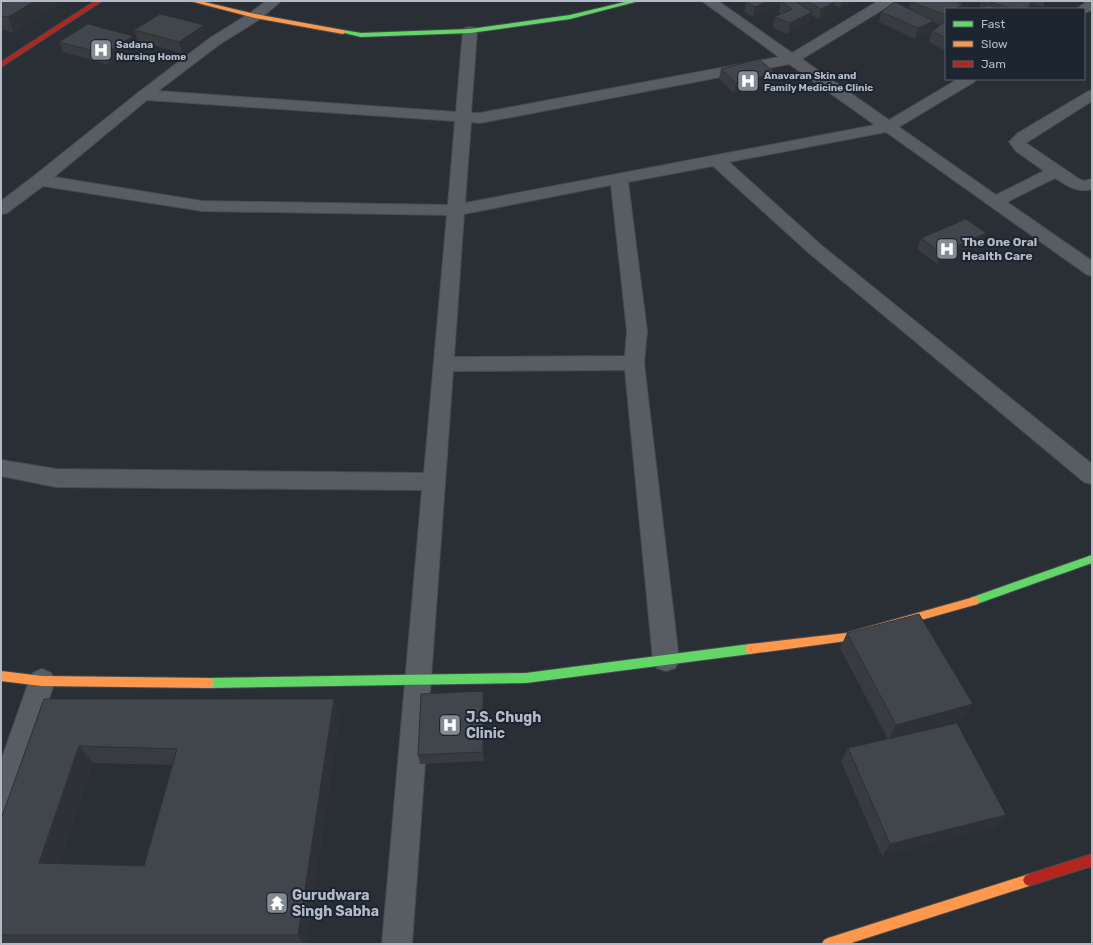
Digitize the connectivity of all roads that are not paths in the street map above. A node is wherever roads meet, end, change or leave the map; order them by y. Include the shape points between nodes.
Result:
1 (99, 1) edge
2 (193, 1) edge
3 (274, 1) edge
4 (636, 1) edge
5 (709, 1) edge
6 (886, 1) edge
7 (256, 16) junction
8 (470, 30) junction
9 (792, 59) junction
10 (1, 65) edge
11 (966, 80) edge
12 (144, 95) junction
13 (1092, 95) edge
14 (463, 117) junction
15 (889, 127) junction
16 (717, 160) junction
17 (1057, 171) junction
18 (619, 179) junction
19 (40, 180) junction
20 (1092, 184) edge
21 (995, 202) junction
22 (1, 209) edge
23 (456, 210) junction
24 (1092, 270) edge
25 (634, 363) junction
26 (444, 364) junction
27 (1, 468) edge
28 (1092, 476) edge
29 (434, 482) junction
30 (1092, 559) edge
31 (666, 660) junction
32 (1, 676) edge
33 (418, 680) junction
34 (42, 681) junction
35 (1, 800) edge
36 (1092, 860) edge
37 (397, 944) edge
38 (828, 944) edge

1 - 10 street
2 - 7 street
3 - 7 street
4 - 8 street via 570,17
5 - 9 street
6 - 9 street
7 - 8 street via 361,34
7 - 12 street via 215,41
8 - 14 street
9 - 14 street via 480,118
9 - 15 street
11 - 15 street
12 - 14 street
12 - 19 street
13 - 17 street via 1017,142
14 - 23 street
15 - 16 street
15 - 21 street
16 - 18 street
16 - 28 street via 815,249
17 - 20 street via 1078,185
17 - 21 street
18 - 23 street
18 - 25 street via 637,331
19 - 22 street
19 - 23 street via 202,206
21 - 24 street
23 - 26 street
25 - 26 street
25 - 31 street
26 - 29 street
27 - 29 street via 56,478
29 - 33 street
30 - 31 street via 979,600 846,638
31 - 33 street via 526,678
32 - 34 street
33 - 34 street via 185,683
33 - 37 street
34 - 35 street
36 - 38 street

